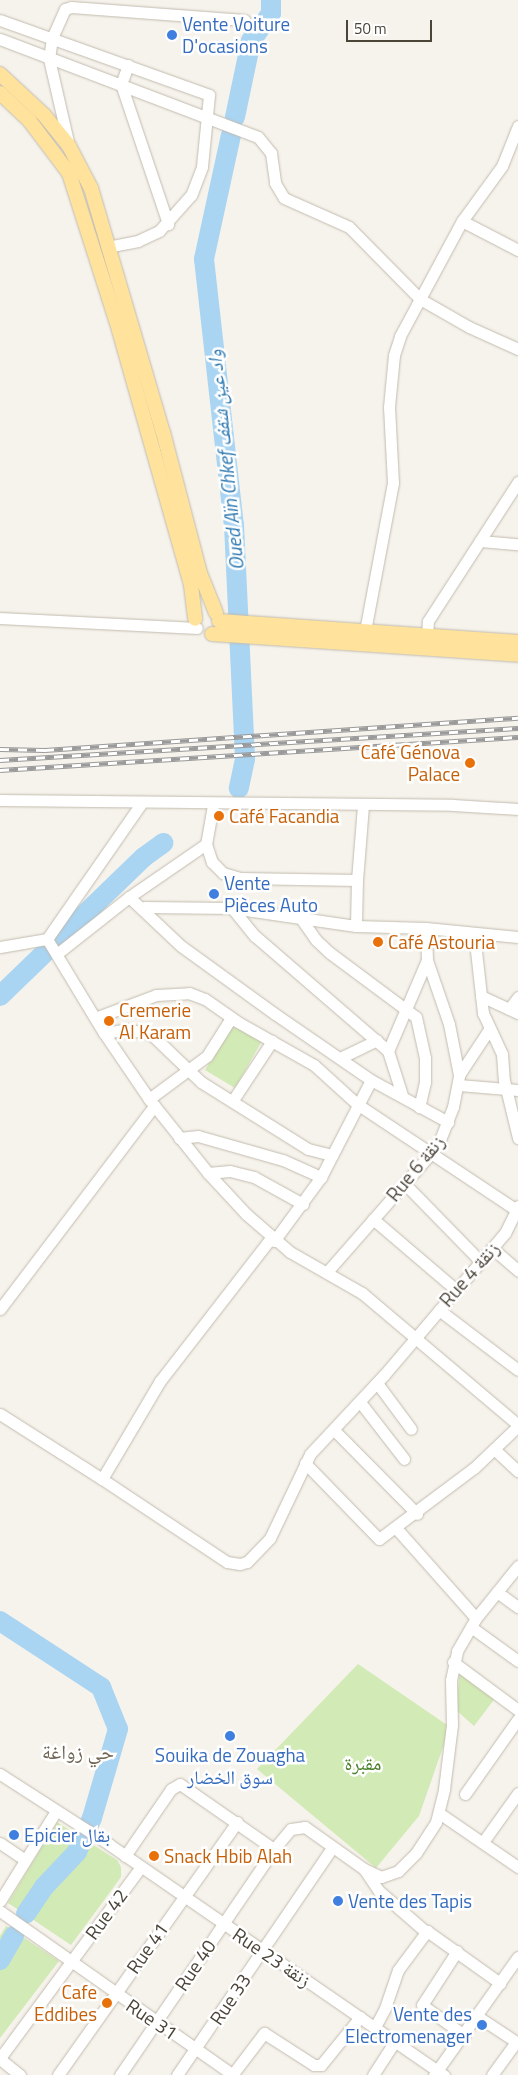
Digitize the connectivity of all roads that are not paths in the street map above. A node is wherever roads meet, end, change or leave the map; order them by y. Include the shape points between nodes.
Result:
1 (0, 20) edge
2 (245, 20) dead end
3 (52, 38) junction
4 (0, 40) edge
5 (49, 58) junction
6 (128, 65) junction
7 (0, 74) edge
8 (121, 84) junction
9 (0, 93) edge
10 (206, 118) junction
11 (518, 126) edge
12 (69, 146) junction
13 (462, 221) junction
14 (168, 224) junction
15 (108, 246) junction
16 (518, 250) edge
17 (420, 299) junction
18 (518, 349) edge
19 (518, 482) edge
20 (480, 541) junction
21 (518, 544) edge
22 (0, 618) edge
23 (196, 623) junction
24 (225, 623) junction
25 (365, 631) junction
26 (263, 632) junction
27 (427, 635) junction
28 (518, 642) edge
29 (518, 655) edge
30 (0, 800) edge
31 (141, 804) junction
32 (213, 805) junction
33 (363, 805) junction
34 (518, 809) edge
35 (206, 844) junction
36 (357, 880) junction
37 (129, 897) junction
38 (144, 907) junction
39 (232, 908) junction
40 (302, 920) junction
41 (356, 926) junction
42 (426, 928) junction
43 (474, 933) junction
44 (518, 937) edge
45 (47, 939) junction
46 (4, 947) edge
47 (57, 952) junction
48 (0, 958) edge
49 (427, 960) junction
50 (481, 996) junction
51 (518, 997) edge
52 (407, 1008) junction
53 (513, 1011) edge
54 (95, 1018) junction
55 (231, 1018) junction
56 (490, 1028) junction
57 (104, 1033) junction
58 (377, 1040) junction
59 (272, 1041) junction
60 (388, 1051) junction
61 (340, 1058) junction
62 (187, 1071) junction
63 (370, 1080) junction
64 (459, 1080) junction
65 (506, 1087) junction
66 (518, 1090) edge
67 (402, 1095) junction
68 (233, 1100) junction
69 (152, 1102) junction
70 (357, 1104) junction
71 (419, 1106) junction
72 (448, 1122) junction
73 (179, 1138) junction
74 (518, 1138) edge
75 (431, 1152) junction
76 (332, 1155) junction
77 (208, 1173) junction
78 (322, 1178) junction
79 (404, 1183) junction
80 (303, 1204) junction
81 (518, 1209) edge
82 (373, 1219) junction
83 (273, 1240) junction
84 (492, 1248) junction
85 (480, 1261) junction
86 (518, 1271) edge
87 (327, 1272) junction
88 (456, 1290) junction
89 (0, 1309) edge
90 (439, 1310) junction
91 (415, 1339) junction
92 (518, 1370) edge
93 (377, 1383) junction
94 (360, 1402) junction
95 (0, 1414) edge
96 (518, 1426) edge
97 (411, 1428) dead end
98 (334, 1430) junction
99 (494, 1449) junction
100 (404, 1460) dead end
101 (306, 1463) junction
102 (518, 1471) edge
103 (102, 1479) junction
104 (417, 1514) junction
105 (396, 1528) junction
106 (518, 1566) edge
107 (497, 1592) junction
108 (518, 1607) edge
109 (474, 1622) junction
110 (518, 1661) edge
111 (453, 1662) junction
112 (517, 1706) edge
113 (518, 1719) edge
114 (0, 1774) edge
115 (518, 1793) edge
116 (465, 1794) dead end
117 (56, 1811) junction
118 (439, 1813) junction
119 (237, 1822) junction
120 (483, 1842) junction
121 (0, 1843) edge
122 (332, 1848) junction
123 (274, 1849) junction
124 (125, 1856) junction
125 (25, 1860) junction
126 (518, 1867) edge
127 (140, 1868) junction
128 (364, 1869) junction
129 (184, 1897) junction
130 (0, 1901) edge
131 (0, 1911) edge
132 (223, 1924) junction
133 (426, 1932) junction
134 (261, 1951) junction
135 (457, 1951) junction
136 (518, 1957) edge
137 (72, 1961) junction
138 (500, 1983) junction
139 (115, 1993) junction
140 (477, 2016) junction
141 (360, 2017) junction
142 (156, 2022) junction
143 (375, 2027) junction
144 (464, 2034) junction
145 (395, 2041) junction
146 (517, 2042) edge
147 (196, 2048) junction
148 (0, 2059) edge
149 (439, 2073) edge
150 (20, 2075) edge
151 (58, 2075) edge
152 (120, 2075) edge
153 (177, 2075) edge
154 (232, 2075) edge
155 (372, 2075) edge
156 (492, 2075) edge

1 - 3 street
2 - 3 street via 71,7 61,15
3 - 5 street
3 - 6 street
4 - 5 street
5 - 8 street
5 - 12 street
6 - 8 street
6 - 10 street via 209,96
7 - 12 main road via 44,115
8 - 10 street
8 - 14 street
9 - 23 main road via 29,120 69,173 120,330 191,585
10 - 14 street via 202,167 191,196
10 - 17 street via 258,137 271,153 275,183 284,198 350,227
11 - 13 street via 502,166
12 - 15 main road via 91,188
13 - 16 street
13 - 17 street
14 - 15 street via 138,241
15 - 24 main road via 164,432 200,573
17 - 18 street via 469,327
17 - 25 street via 400,336 394,355 389,407 393,483
19 - 20 street
20 - 21 street
20 - 27 street via 428,621
22 - 23 street
23 - 24 main road via 203,634 212,634
23 - 24 main road via 204,610
24 - 26 main road
25 - 26 main road
25 - 27 main road
26 - 29 main road
27 - 28 main road
30 - 31 street
31 - 32 street
31 - 45 street
32 - 33 street
32 - 35 street
33 - 34 street
33 - 36 street
35 - 36 street via 212,862 223,873 240,878
35 - 37 street
36 - 41 street
37 - 38 street
37 - 47 street
38 - 39 street
38 - 61 street via 181,946
39 - 40 street
39 - 58 street via 255,936
40 - 41 street
40 - 52 street via 330,953
41 - 42 street
42 - 43 street
42 - 49 street, Rue 6 زنقة
43 - 44 street
43 - 50 street
45 - 46 street
45 - 47 street
46 - 48 street
47 - 54 street
49 - 52 street
49 - 64 street, Rue 6 زنقة via 449,1024
50 - 53 street
50 - 56 street
51 - 53 street
52 - 60 street
52 - 71 street via 420,1026 425,1058 425,1082
54 - 55 street via 130,1002 175,992 205,999
54 - 57 street
55 - 59 street
55 - 62 street via 208,1056
56 - 64 street
56 - 65 street via 502,1054
57 - 62 street via 141,1030 152,1035
57 - 69 street
58 - 60 street
58 - 61 street
59 - 68 street
59 - 70 street via 314,1065
60 - 67 street
61 - 63 street
62 - 68 street
62 - 69 street
63 - 67 street
63 - 70 street
64 - 65 street
64 - 72 street, Rue 6 زنقة
65 - 66 street
65 - 74 street
67 - 71 street
68 - 76 street via 308,1149
69 - 73 street
69 - 89 street
70 - 75 street
70 - 76 street
71 - 72 street
72 - 75 street, Rue 6 زنقة via 438,1145
73 - 77 street
73 - 78 street via 198,1136 283,1160
75 - 79 street, Rue 6 زنقة
75 - 81 street
76 - 78 street
77 - 80 street via 230,1171 254,1177
77 - 83 street
78 - 80 street
79 - 82 street, Rue 6 زنقة
79 - 85 street
80 - 83 street
81 - 84 street, Rue 4 زنقة
82 - 87 street, Rue 6 زنقة
82 - 88 street
83 - 87 street
83 - 103 street via 160,1381
84 - 85 street, Rue 4 زنقة
84 - 86 street
85 - 88 street, Rue 4 زنقة
87 - 91 street via 362,1293
88 - 90 street, Rue 4 زنقة
90 - 91 street, Rue 4 زنقة
90 - 92 street
91 - 93 street, Rue 4 زنقة
91 - 96 street
93 - 94 street, Rue 4 زنقة
93 - 97 street
94 - 98 street, Rue 4 زنقة
94 - 100 street
95 - 103 street, Rue 4 زنقة
96 - 99 street
98 - 101 street, Rue 4 زنقة via 318,1444
98 - 104 street
99 - 102 street
99 - 104 street
101 - 103 street, Rue 4 زنقة via 270,1538 252,1558 240,1564 227,1562
101 - 105 street via 377,1538 383,1538
104 - 105 street
105 - 109 street
106 - 107 street
107 - 108 street
107 - 109 street
109 - 110 street
109 - 111 street
111 - 112 street
111 - 118 street via 451,1738
113 - 116 street
114 - 117 street, Rue 23 زنقة
115 - 120 street
117 - 124 street, Rue 23 زنقة
117 - 125 street
118 - 120 street
118 - 128 street via 427,1838 398,1871 381,1877
119 - 123 street
119 - 124 street via 187,1786 177,1784
119 - 129 street, Rue 41
120 - 126 street
121 - 125 street
122 - 123 street, Rue 40 via 305,1828 297,1826
122 - 128 street
122 - 134 street, Rue 33
123 - 132 street, Rue 40
124 - 127 street, Rue 23 زنقة
125 - 130 street
127 - 129 street, Rue 23 زنقة
127 - 137 street, Rue 42
128 - 133 street via 378,1891
129 - 132 street, Rue 23 زنقة
129 - 139 street, Rue 41
131 - 137 street, Rue 31
132 - 134 street, Rue 23 زنقة
132 - 142 street, Rue 40
133 - 135 street
133 - 143 street via 398,1970
134 - 141 street, Rue 23 زنقة
134 - 147 street, Rue 33
135 - 138 street
135 - 144 street via 422,2004
136 - 138 street
137 - 139 street, Rue 31
137 - 148 street, Rue 42
138 - 140 street
139 - 142 street, Rue 31
139 - 151 street, Rue 41
140 - 144 street
140 - 146 street
141 - 143 street, Rue 23 زنقة
141 - 154 street via 321,2065 314,2065 264,2033
142 - 147 street, Rue 31
142 - 152 street, Rue 40
143 - 145 street, Rue 23 زنقة
144 - 149 street
145 - 149 street, Rue 23 زنقة
145 - 155 street
146 - 156 street
147 - 153 street, Rue 33
147 - 154 street, Rue 31
148 - 150 street

